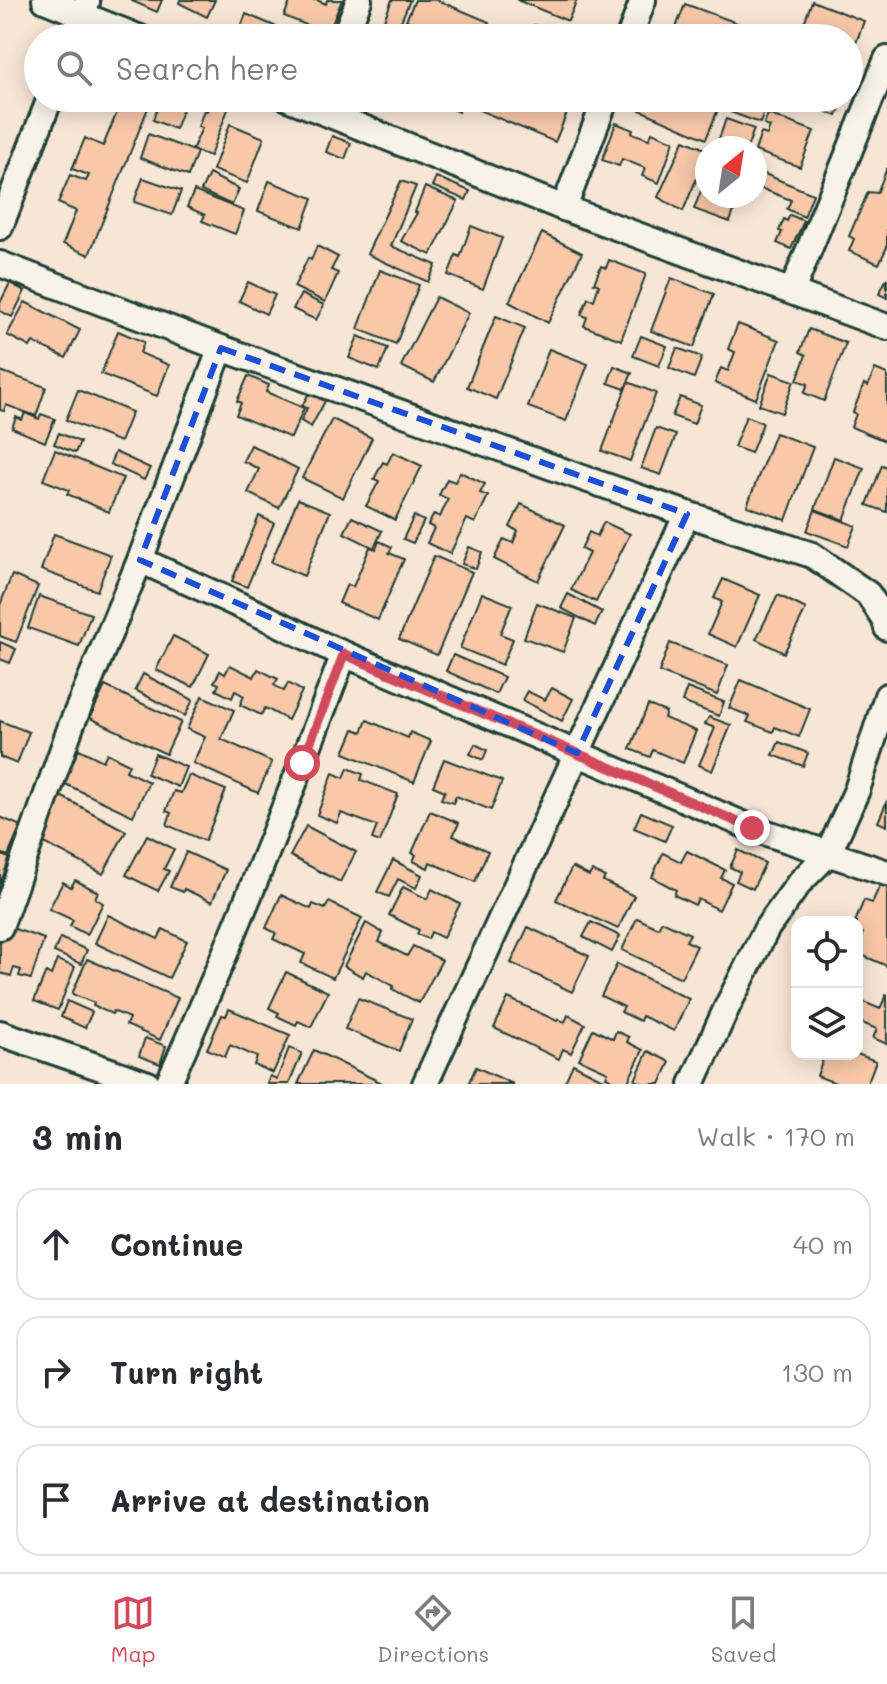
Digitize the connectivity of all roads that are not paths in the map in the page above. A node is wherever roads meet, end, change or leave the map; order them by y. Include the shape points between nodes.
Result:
1 (45, 0) edge
2 (359, 0) edge
3 (643, 0) edge
4 (85, 7) edge
5 (115, 24) edge
6 (350, 24) edge
7 (634, 24) edge
8 (887, 59) edge
9 (45, 112) edge
10 (337, 112) edge
11 (601, 112) edge
12 (564, 208) junction
13 (0, 227) edge
14 (0, 264) edge
15 (792, 291) junction
16 (887, 327) edge
17 (221, 348) junction
18 (687, 514) junction
19 (140, 560) junction
20 (887, 628) edge
21 (344, 654) junction
22 (887, 696) edge
23 (577, 753) junction
24 (828, 854) junction
25 (887, 873) edge
26 (0, 927) edge
27 (0, 1033) edge
28 (148, 1084) edge
29 (168, 1084) edge
30 (425, 1084) edge
31 (692, 1084) edge

1 - 4 street
2 - 6 street
3 - 7 street
4 - 5 street
8 - 15 street
9 - 13 street
10 - 12 street
11 - 12 street
12 - 15 street
14 - 17 street
15 - 16 street
17 - 18 street
17 - 19 street
18 - 20 street via 812,555 868,594
18 - 23 street
19 - 21 street
19 - 26 street via 71,726
21 - 23 street
21 - 29 street
22 - 24 street via 857,790
23 - 24 street via 752,828
23 - 30 street
24 - 25 street
24 - 31 street via 767,928
27 - 28 street

